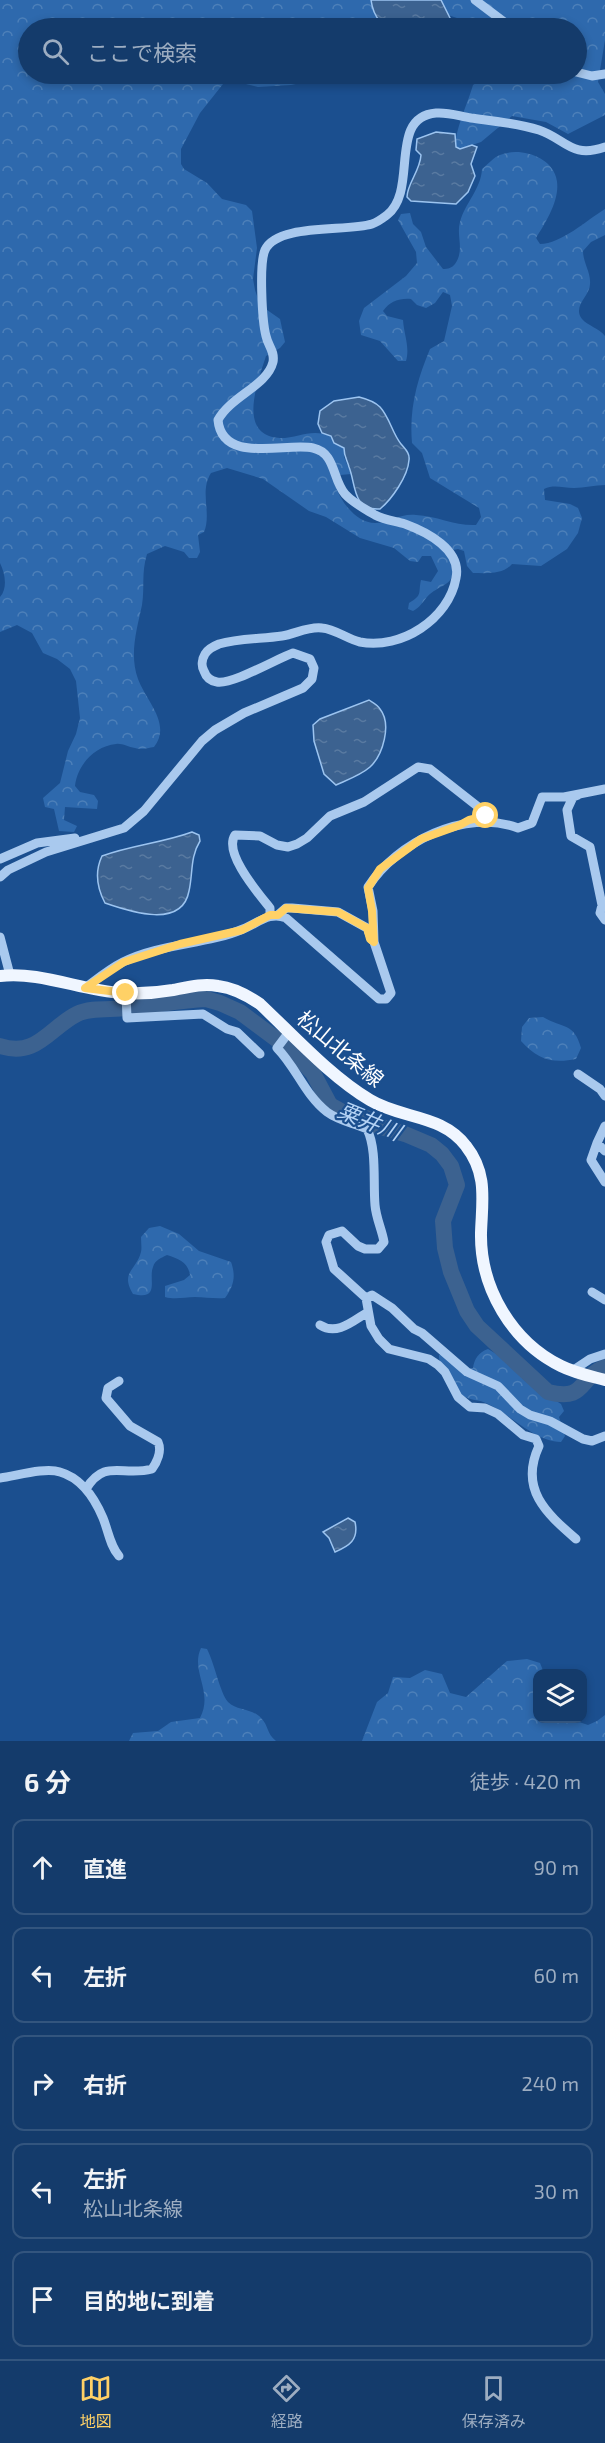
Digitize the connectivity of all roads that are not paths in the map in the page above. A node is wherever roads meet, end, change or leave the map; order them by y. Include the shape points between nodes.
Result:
1 (475, 0) edge
2 (499, 18) edge
3 (587, 74) edge
4 (605, 74) edge
5 (605, 147) edge
6 (605, 789) edge
7 (586, 792) junction
8 (486, 816) junction
9 (460, 825) junction
10 (518, 828) junction
11 (83, 839) junction
12 (37, 843) junction
13 (42, 854) junction
14 (0, 859) edge
15 (0, 877) edge
16 (274, 915) junction
17 (605, 920) edge
18 (0, 937) edge
19 (374, 942) junction
20 (5, 975) edge
21 (85, 988) junction
22 (126, 997) junction
23 (284, 1039) junction
24 (260, 1054) dead end
25 (578, 1074) dead end
26 (605, 1095) edge
27 (605, 1126) edge
28 (597, 1143) junction
29 (605, 1151) edge
30 (605, 1182) edge
31 (592, 1292) dead end
32 (366, 1298) junction
33 (605, 1300) edge
34 (368, 1312) junction
35 (320, 1326) dead end
36 (605, 1354) edge
37 (576, 1372) junction
38 (604, 1379) edge
39 (119, 1381) dead end
40 (605, 1436) edge
41 (0, 1478) edge
42 (86, 1489) junction
43 (576, 1539) dead end
44 (118, 1556) dead end

1 - 2 street
3 - 4 street
5 - 11 street via 578,151 529,127 452,113 426,115 418,118 407,138 404,179 392,211 373,224 286,235 265,249 264,323 273,361 257,385 224,410 218,420 222,434 250,448 306,447 326,454 346,495 378,517 419,530 444,547 456,558 456,578 450,594 429,622 388,643 358,642 319,627 209,649 203,656 203,671 218,682 230,681 293,653 310,659 314,668 312,679 303,688 215,730 144,811 124,828
6 - 7 street
7 - 10 street via 542,797 532,823
7 - 17 street via 573,797 567,810 572,836 590,847 602,904 600,913
8 - 9 street
8 - 10 street via 512,821
8 - 16 street via 430,769 418,767 364,802 330,816 297,844 288,847 260,836 235,835 232,845 236,857
9 - 10 street via 497,822
9 - 19 street via 421,839 380,869 368,888
11 - 12 street
11 - 13 street
12 - 13 street
12 - 14 street
13 - 15 street
16 - 19 street via 286,908 338,912 367,928
16 - 19 street via 286,918 379,999 386,999 391,993
16 - 21 street via 242,930 124,962
18 - 20 street
20 - 21 main road, 松山北条線
21 - 22 main road, 松山北条線
22 - 23 main road, 松山北条線 via 199,985 220,986 245,994
22 - 24 street via 127,1018 203,1014 237,1032
23 - 32 street via 277,1048 306,1089 327,1112 369,1133 375,1163 375,1208 384,1242 378,1249 365,1250 342,1231 328,1234 326,1242 334,1269
23 - 37 main road, 松山北条線 via 372,1102 429,1120 459,1137 476,1160 483,1180 483,1251 489,1281 502,1311 545,1358
25 - 26 street
27 - 28 street
28 - 29 street
28 - 30 street via 591,1160
31 - 33 street
32 - 34 street
32 - 40 street via 372,1295 392,1308 453,1361 498,1386 530,1415 583,1439 592,1441
34 - 35 street via 341,1329
34 - 43 street via 371,1326 389,1349 429,1359 445,1372 458,1397 470,1407 498,1414 522,1435 536,1439 539,1446 532,1474 540,1502 548,1515
36 - 37 street via 590,1359
37 - 38 main road, 松山北条線
39 - 42 street via 108,1388 106,1398 130,1426 158,1442 157,1462 152,1469 142,1472 104,1470 93,1477
41 - 42 street via 61,1472
42 - 44 street via 101,1512

